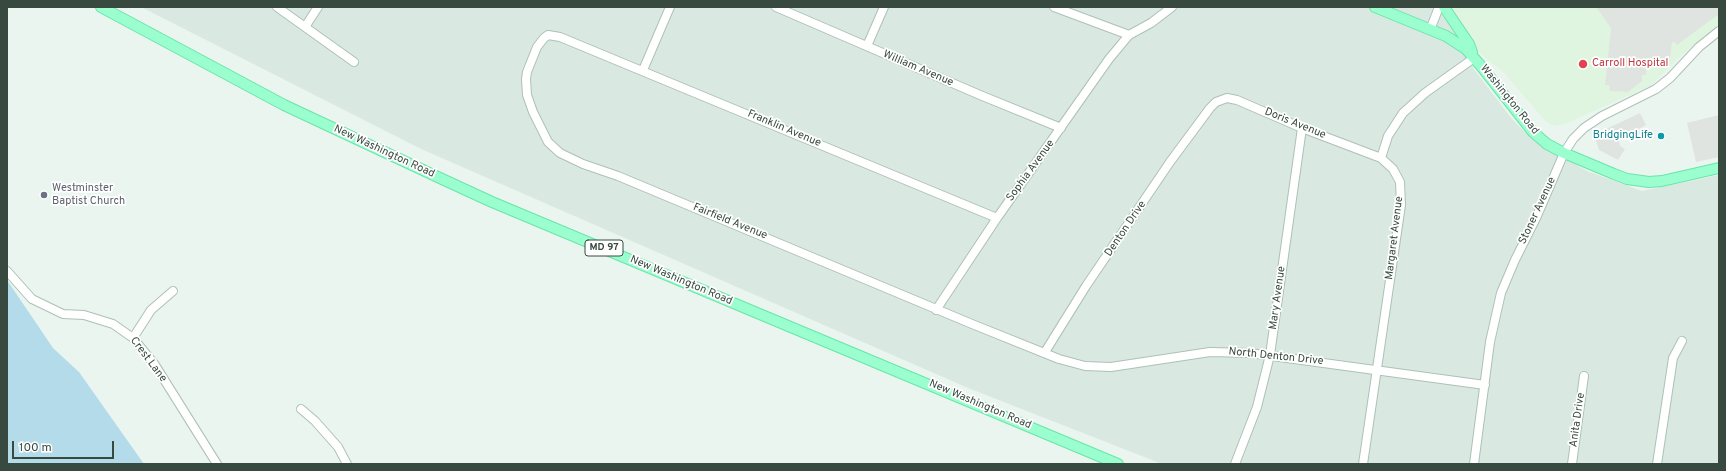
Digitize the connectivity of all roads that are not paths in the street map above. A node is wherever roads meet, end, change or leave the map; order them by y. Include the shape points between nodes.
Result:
1 (101, 7) edge
2 (277, 7) edge
3 (318, 7) edge
4 (670, 7) edge
5 (776, 7) edge
6 (884, 7) edge
7 (1054, 7) edge
8 (1172, 7) edge
9 (1376, 7) edge
10 (1439, 7) edge
11 (1444, 7) edge
12 (305, 27) junction
13 (1430, 30) junction
14 (1719, 31) edge
15 (1129, 35) junction
16 (570, 40) joint
17 (867, 46) junction
18 (1474, 58) junction
19 (354, 62) dead end
20 (643, 70) junction
21 (1210, 108) joint
22 (1061, 128) junction
23 (1302, 128) junction
24 (1564, 153) junction
25 (1381, 158) junction
26 (1719, 168) edge
27 (997, 218) junction
28 (7, 271) edge
29 (173, 291) dead end
30 (936, 310) junction
31 (133, 338) junction
32 (1682, 341) dead end
33 (1045, 352) junction
34 (1270, 355) junction
35 (1377, 370) junction
36 (1584, 376) dead end
37 (1485, 385) junction
38 (301, 409) dead end
39 (218, 464) edge
40 (347, 464) edge
41 (1118, 464) edge
42 (1235, 464) edge
43 (1363, 464) edge
44 (1474, 464) edge
45 (1572, 464) edge
46 (1657, 464) edge

1 - 41 main road, New Washington Road / MD 97 via 284,105 470,192
2 - 12 street
3 - 12 street
4 - 20 street
5 - 17 street, William Avenue
6 - 17 street
7 - 15 street
8 - 15 street, Sophia Avenue
9 - 13 main road, Washington Road
10 - 13 street
11 - 18 main road via 1469,44
12 - 19 street
13 - 18 main road, Washington Road via 1456,42
14 - 24 street, Stoner Avenue via 1699,46 1670,78 1656,89 1584,128 1573,138
15 - 22 street, Sophia Avenue
16 - 20 street, Franklin Avenue
16 - 30 street, Fairfield Avenue via 553,35 544,38 526,79 527,94 533,112 548,142 560,153
17 - 22 street, William Avenue
18 - 24 main road, Washington Road via 1536,135
18 - 25 street via 1425,93 1403,113 1388,136
20 - 27 street, Franklin Avenue
21 - 23 street, Doris Avenue via 1227,98 1237,100
21 - 33 street, Denton Drive via 1086,286
22 - 27 street, Sophia Avenue
23 - 25 street, Doris Avenue
23 - 34 street, Mary Avenue
24 - 26 main road, Washington Road via 1614,174 1649,182
24 - 37 street, Stoner Avenue via 1501,293 1490,342
25 - 35 street, Margaret Avenue via 1388,162 1397,175 1401,194
27 - 30 street, Sophia Avenue
28 - 31 street, Crest Lane via 32,298 62,314 84,315 113,324
29 - 31 street via 150,310
30 - 33 street, Fairfield Avenue
31 - 39 street, Crest Lane via 155,365
32 - 46 street via 1672,358
33 - 34 street, North Denton Drive via 1071,362 1099,367 1132,365 1210,352
34 - 35 street, North Denton Drive
34 - 42 street, Mary Avenue via 1257,407
35 - 37 street, North Denton Drive
35 - 43 street, Margaret Avenue
36 - 45 street, Anita Drive
37 - 44 street, Stoner Avenue
38 - 40 street via 338,447

